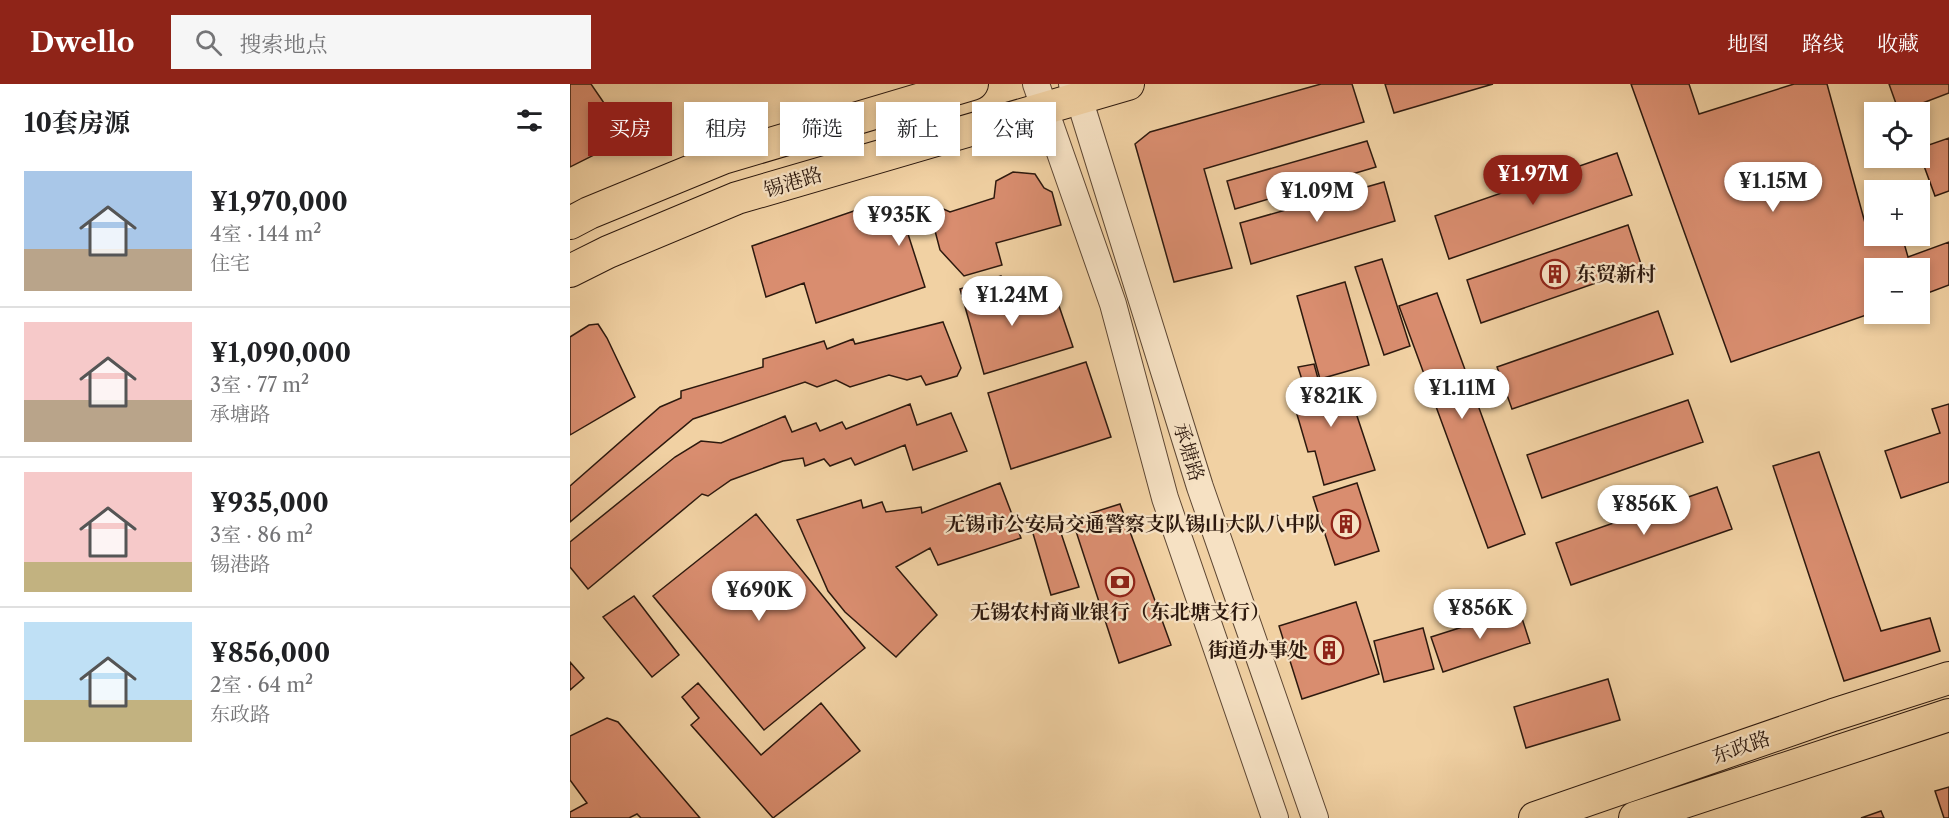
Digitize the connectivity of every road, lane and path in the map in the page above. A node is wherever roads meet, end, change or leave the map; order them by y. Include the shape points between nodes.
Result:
1 (972, 84) edge
2 (1128, 84) edge
3 (1075, 91) edge
4 (1040, 96) edge
5 (570, 223) edge
6 (570, 271) edge
7 (1949, 678) edge
8 (1949, 715) edge
9 (1275, 818) edge
10 (1315, 818) edge
11 (1535, 818) edge
12 (1635, 818) edge

1 - 5 main road via 723,158
2 - 3 main road, 锡港路
3 - 4 main road, 锡港路
3 - 10 street, 承塘路 via 1200,487
4 - 6 main road, 锡港路 via 737,198
4 - 9 street, 承塘路 via 1113,304 1165,498
7 - 11 main road, 东政路
8 - 12 main road, 东政路

